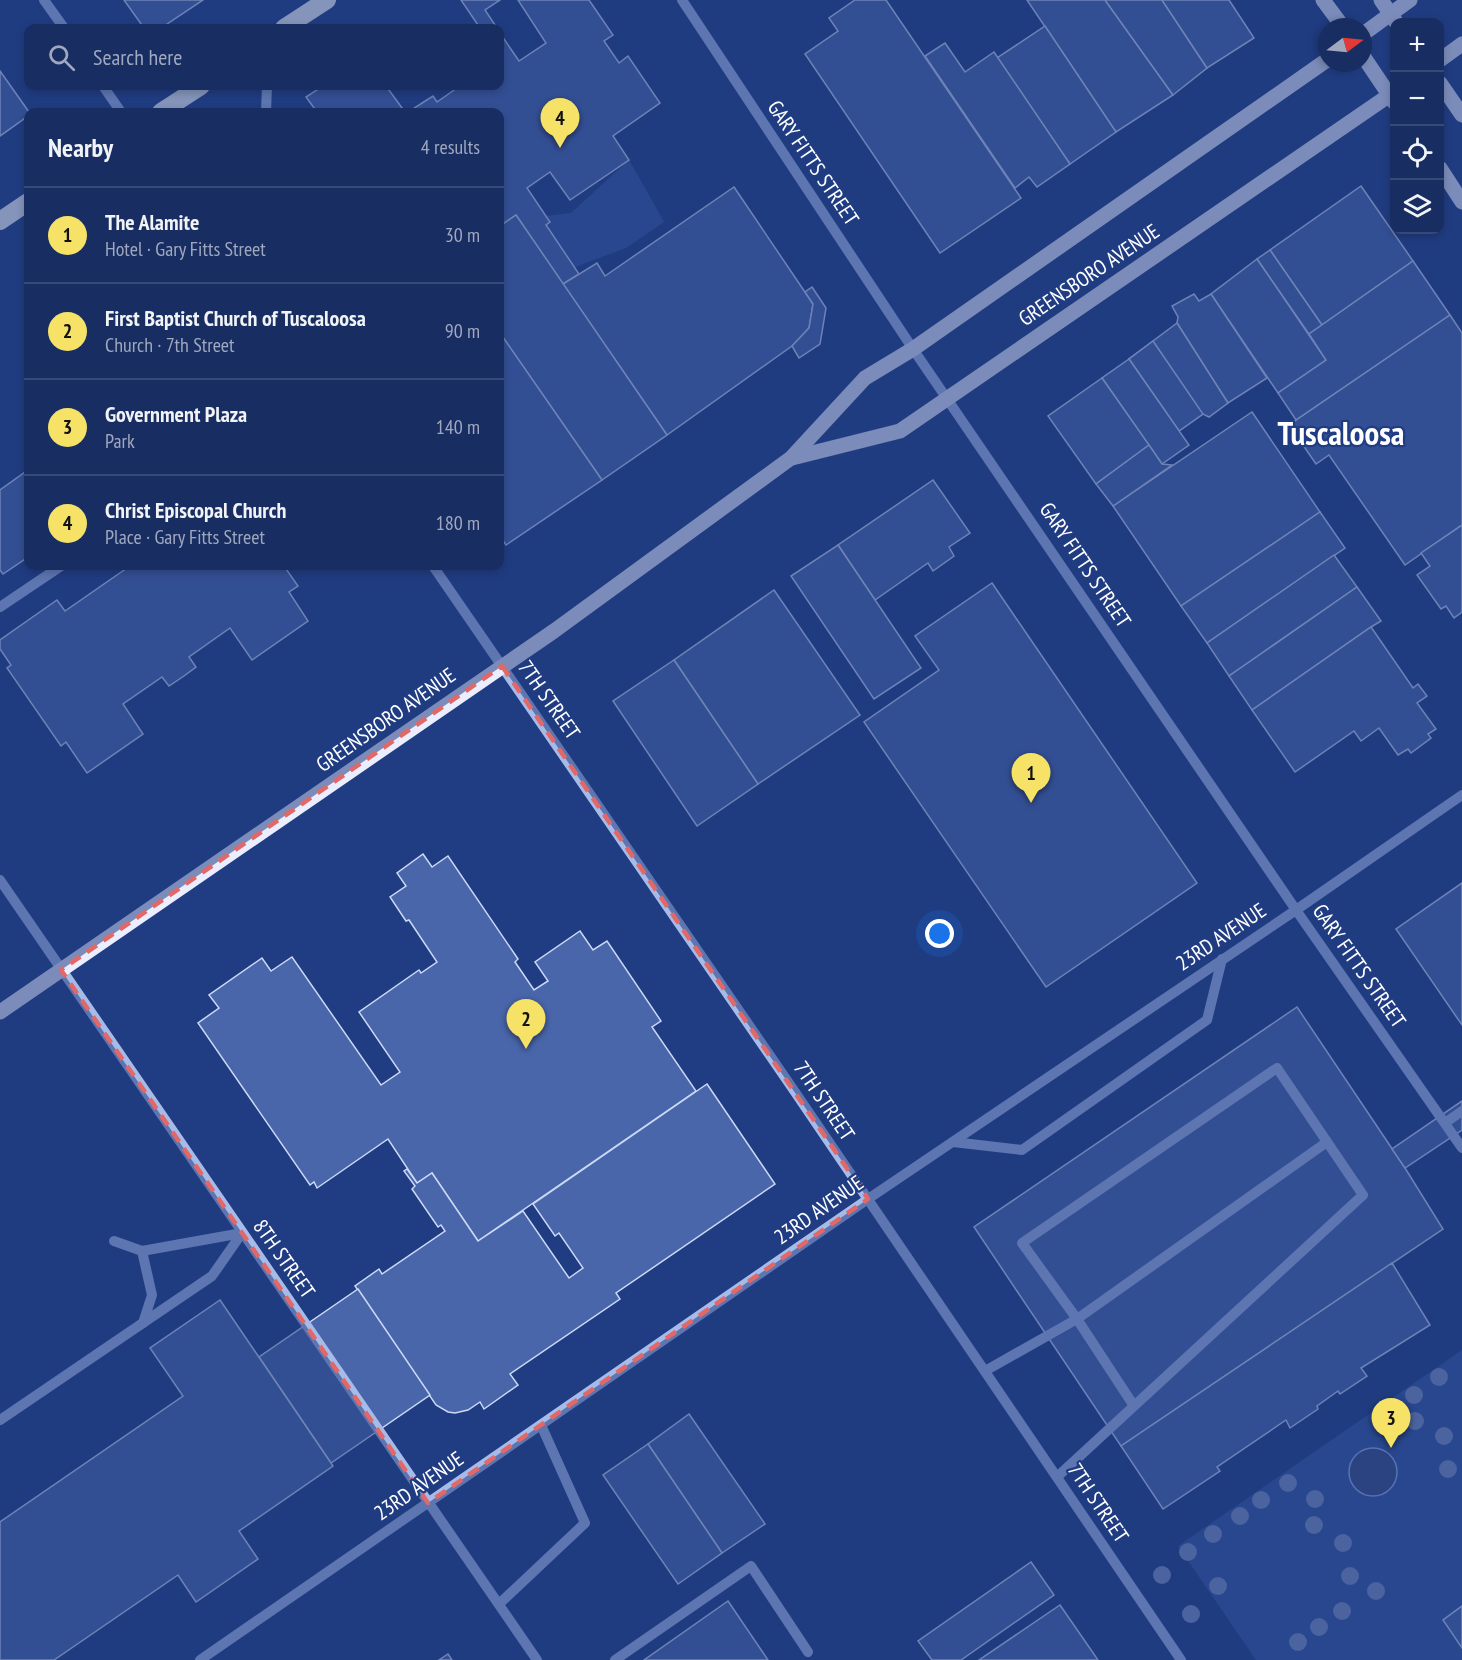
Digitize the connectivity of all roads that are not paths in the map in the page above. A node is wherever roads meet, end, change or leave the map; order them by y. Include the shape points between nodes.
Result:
1 (44, 0) edge
2 (327, 0) edge
3 (682, 0) edge
4 (1323, 0) edge
5 (1381, 0) edge
6 (1410, 0) edge
7 (307, 13) junction
8 (1336, 18) edge
9 (1393, 18) edge
10 (1390, 20) edge
11 (61, 24) edge
12 (290, 24) edge
13 (300, 24) edge
14 (1372, 29) edge
15 (1462, 44) edge
16 (1444, 57) edge
17 (1318, 66) edge
18 (1372, 68) edge
19 (1444, 89) edge
20 (106, 90) edge
21 (195, 90) edge
22 (267, 90) edge
23 (1390, 92) edge
24 (1390, 98) edge
25 (118, 108) edge
26 (168, 108) edge
27 (266, 108) edge
28 (1462, 115) edge
29 (1444, 174) edge
30 (1462, 202) edge
31 (24, 205) edge
32 (0, 221) edge
33 (913, 349) junction
34 (947, 398) junction
35 (791, 458) junction
36 (55, 570) edge
37 (436, 570) edge
38 (0, 607) edge
39 (502, 666) junction
40 (1462, 795) edge
41 (0, 880) edge
42 (1296, 910) junction
43 (1222, 959) junction
44 (61, 970) junction
45 (0, 1012) edge
46 (1462, 1111) edge
47 (1445, 1123) junction
48 (953, 1142) junction
49 (1327, 1142) junction
50 (1462, 1148) edge
51 (868, 1199) junction
52 (242, 1233) junction
53 (114, 1241) dead end
54 (142, 1251) junction
55 (1077, 1319) junction
56 (143, 1323) junction
57 (985, 1371) junction
58 (1134, 1406) junction
59 (0, 1420) edge
60 (541, 1425) junction
61 (1057, 1477) junction
62 (428, 1503) junction
63 (499, 1604) junction
64 (808, 1652) dead end
65 (201, 1660) edge
66 (537, 1660) edge
67 (615, 1660) edge
68 (1181, 1660) edge

1 - 11 street
2 - 7 highway
3 - 33 street, GARY FITTS STREET
4 - 8 main road
5 - 9 main road
6 - 9 main road
7 - 12 highway
7 - 13 street
10 - 14 main road
15 - 16 main road
17 - 33 main road, GREENSBORO AVENUE
18 - 23 main road
19 - 28 main road
20 - 25 street
21 - 26 highway
22 - 27 street
24 - 34 main road, GREENSBORO AVENUE
29 - 30 main road
31 - 32 highway
33 - 34 street, GARY FITTS STREET
33 - 35 main road, GREENSBORO AVENUE via 865,378
34 - 35 main road, GREENSBORO AVENUE via 900,431
34 - 42 street, GARY FITTS STREET
35 - 39 main road, GREENSBORO AVENUE
36 - 38 street
37 - 39 street, 7TH STREET
39 - 44 main road, GREENSBORO AVENUE
39 - 51 street, 7TH STREET
40 - 42 street, 23RD AVENUE
41 - 44 street, 8TH STREET
42 - 43 street, 23RD AVENUE
42 - 47 street, GARY FITTS STREET
43 - 48 street, 23RD AVENUE
43 - 48 street via 1207,1020 1022,1150
44 - 45 main road, GREENSBORO AVENUE
44 - 52 street, 8TH STREET
46 - 47 street
47 - 50 street, GARY FITTS STREET
48 - 51 street, 23RD AVENUE
49 - 55 street
49 - 55 street via 1277,1068 1022,1243
49 - 58 street via 1363,1196
51 - 57 street, 7TH STREET
51 - 60 street, 23RD AVENUE
52 - 54 street
52 - 56 street via 212,1276
52 - 62 street, 8TH STREET
53 - 54 street
54 - 56 street via 152,1295
55 - 57 street
55 - 58 street
56 - 59 street
57 - 61 street, 7TH STREET
58 - 61 street
60 - 62 street, 23RD AVENUE
60 - 63 street via 585,1523
61 - 68 street, 7TH STREET
62 - 63 street, 8TH STREET
62 - 65 street, 23RD AVENUE
63 - 66 street, 8TH STREET
64 - 67 street via 751,1566

